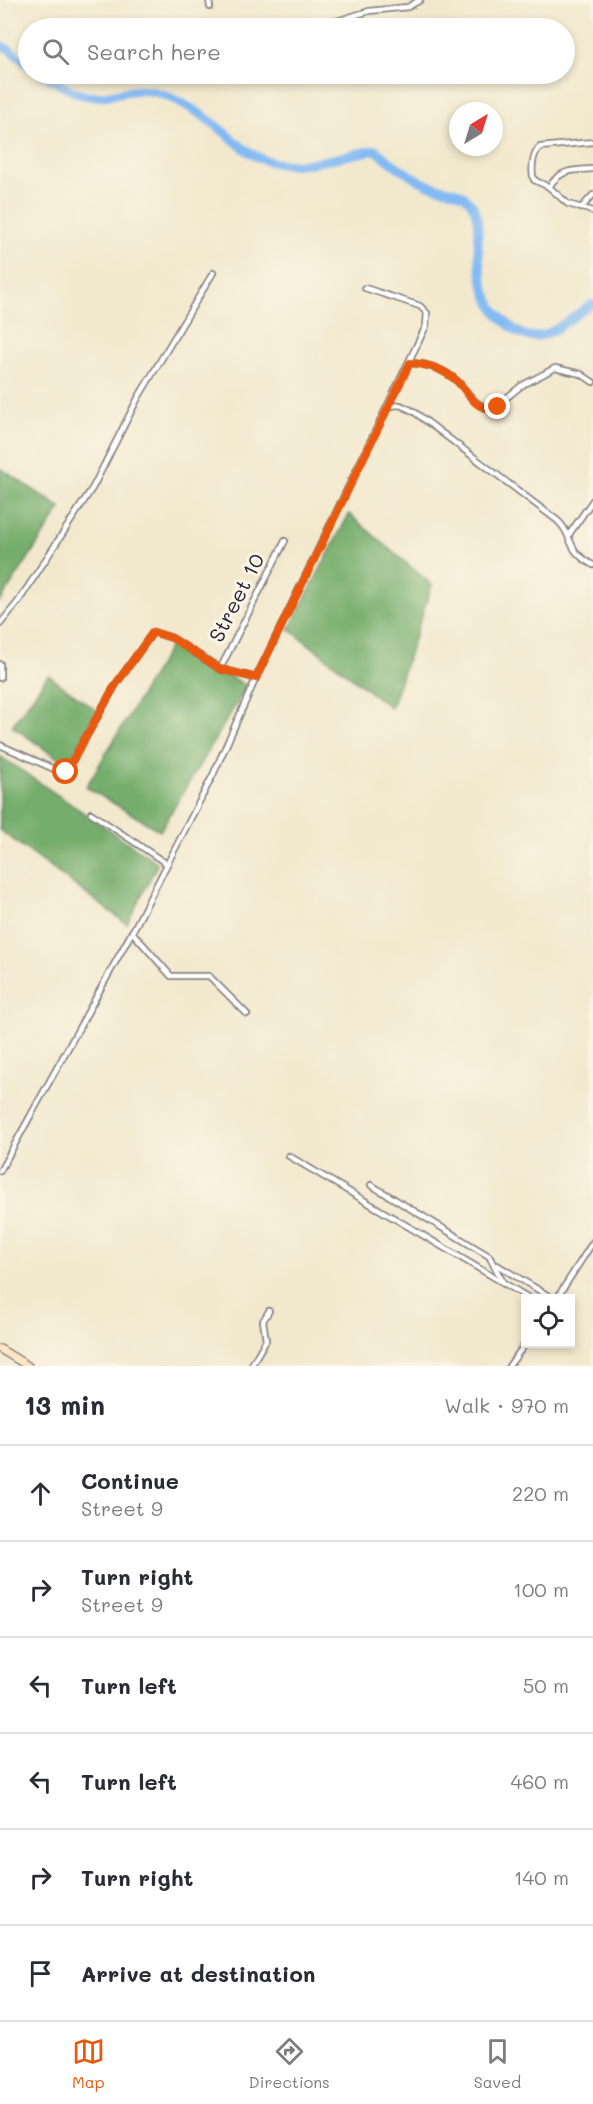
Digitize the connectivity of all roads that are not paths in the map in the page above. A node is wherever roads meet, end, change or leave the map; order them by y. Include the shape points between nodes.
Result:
1 (209, 0) edge
2 (420, 0) edge
3 (210, 7) dead end
4 (346, 18) edge
5 (593, 142) edge
6 (593, 169) edge
7 (549, 187) junction
8 (593, 195) edge
9 (581, 208) junction
10 (593, 211) edge
11 (213, 273) dead end
12 (365, 288) dead end
13 (410, 363) junction
14 (593, 382) edge
15 (388, 406) junction
16 (593, 500) edge
17 (568, 536) junction
18 (285, 541) dead end
19 (593, 565) edge
20 (0, 624) edge
21 (0, 664) edge
22 (220, 669) junction
23 (0, 678) edge
24 (256, 678) junction
25 (0, 745) edge
26 (91, 813) dead end
27 (167, 864) junction
28 (132, 932) junction
29 (247, 1014) dead end
30 (289, 1156) dead end
31 (0, 1171) edge
32 (370, 1185) dead end
33 (593, 1242) edge
34 (497, 1265) junction
35 (526, 1282) junction
36 (504, 1284) junction
37 (518, 1292) junction
38 (521, 1294) edge
39 (544, 1294) edge
40 (560, 1294) edge
41 (269, 1311) dead end
42 (522, 1348) edge
43 (0, 1349) edge
44 (28, 1366) edge
45 (251, 1366) edge
46 (509, 1366) edge

1 - 3 street
2 - 4 street via 408,7
5 - 7 street via 536,150 532,176
6 - 7 street via 567,171
7 - 9 street via 568,204
8 - 9 street
9 - 10 street
11 - 20 street via 138,398 93,487
12 - 13 street via 420,306 428,313
13 - 14 street via 435,367 456,380 475,403 493,409 521,386 555,368 581,374
13 - 15 street
15 - 17 street via 400,405 413,411 561,522
15 - 24 street
16 - 17 street
17 - 19 street via 574,551
18 - 22 street, Street 10
21 - 23 street
22 - 24 street
22 - 25 street via 162,633 150,633 68,770 63,773
24 - 27 street via 213,775
26 - 27 street
27 - 28 street
28 - 29 street via 171,976 209,976
28 - 31 street
30 - 36 street
32 - 34 street via 484,1252
33 - 40 street
34 - 35 street
34 - 36 street
35 - 37 street
35 - 39 street
36 - 37 street
37 - 38 street
41 - 45 street via 263,1321 266,1340
42 - 46 street
43 - 44 street

